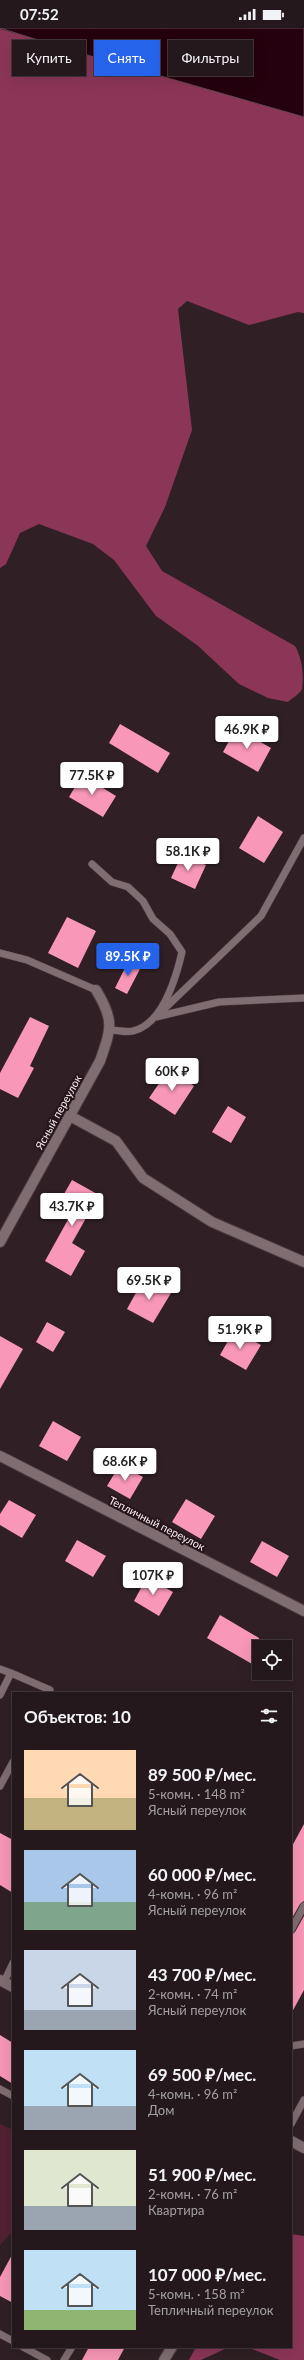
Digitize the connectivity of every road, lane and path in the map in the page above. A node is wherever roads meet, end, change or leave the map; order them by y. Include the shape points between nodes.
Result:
1 (304, 838) edge
2 (92, 864) dead end
3 (0, 953) edge
4 (96, 990) joint
5 (304, 998) edge
6 (155, 1018) junction
7 (111, 1030) junction
8 (70, 1116) junction
9 (0, 1242) edge
10 (304, 1262) edge
11 (0, 1456) edge
12 (304, 1611) edge
13 (0, 1670) edge
14 (12, 1673) junction
15 (49, 1692) edge
16 (0, 1695) edge
17 (12, 1764) edge
18 (0, 1786) edge
19 (304, 1906) edge
20 (292, 1928) edge
21 (12, 1966) edge
22 (6, 1983) edge
23 (304, 2044) edge
24 (292, 2046) edge
25 (0, 2089) edge
26 (12, 2095) edge
27 (304, 2100) edge
28 (292, 2122) edge
29 (292, 2142) edge
30 (304, 2148) edge
31 (0, 2334) edge
32 (12, 2340) edge
33 (25, 2348) edge
34 (71, 2348) edge
35 (171, 2348) edge
36 (47, 2360) edge
37 (64, 2360) edge
38 (164, 2360) edge

1 - 6 lane via 261,916
2 - 6 lane via 112,882 128,887 143,901 153,918 170,934 182,952 176,979
3 - 4 lane via 27,960
4 - 7 street, Ясный переулок via 107,1008
5 - 6 lane via 219,1002
6 - 7 lane via 133,1031
7 - 8 street, Ясный переулок via 100,1061
8 - 9 street, Ясный переулок
8 - 10 street via 116,1141 143,1178 212,1222
11 - 12 street, Тепличный переулок
13 - 14 lane
14 - 15 lane via 50,1690
14 - 16 lane
17 - 18 lane
19 - 20 lane
21 - 22 lane
23 - 24 lane
25 - 26 lane
27 - 28 lane
29 - 30 street
31 - 32 lane
33 - 36 lane
34 - 37 lane
35 - 38 street

